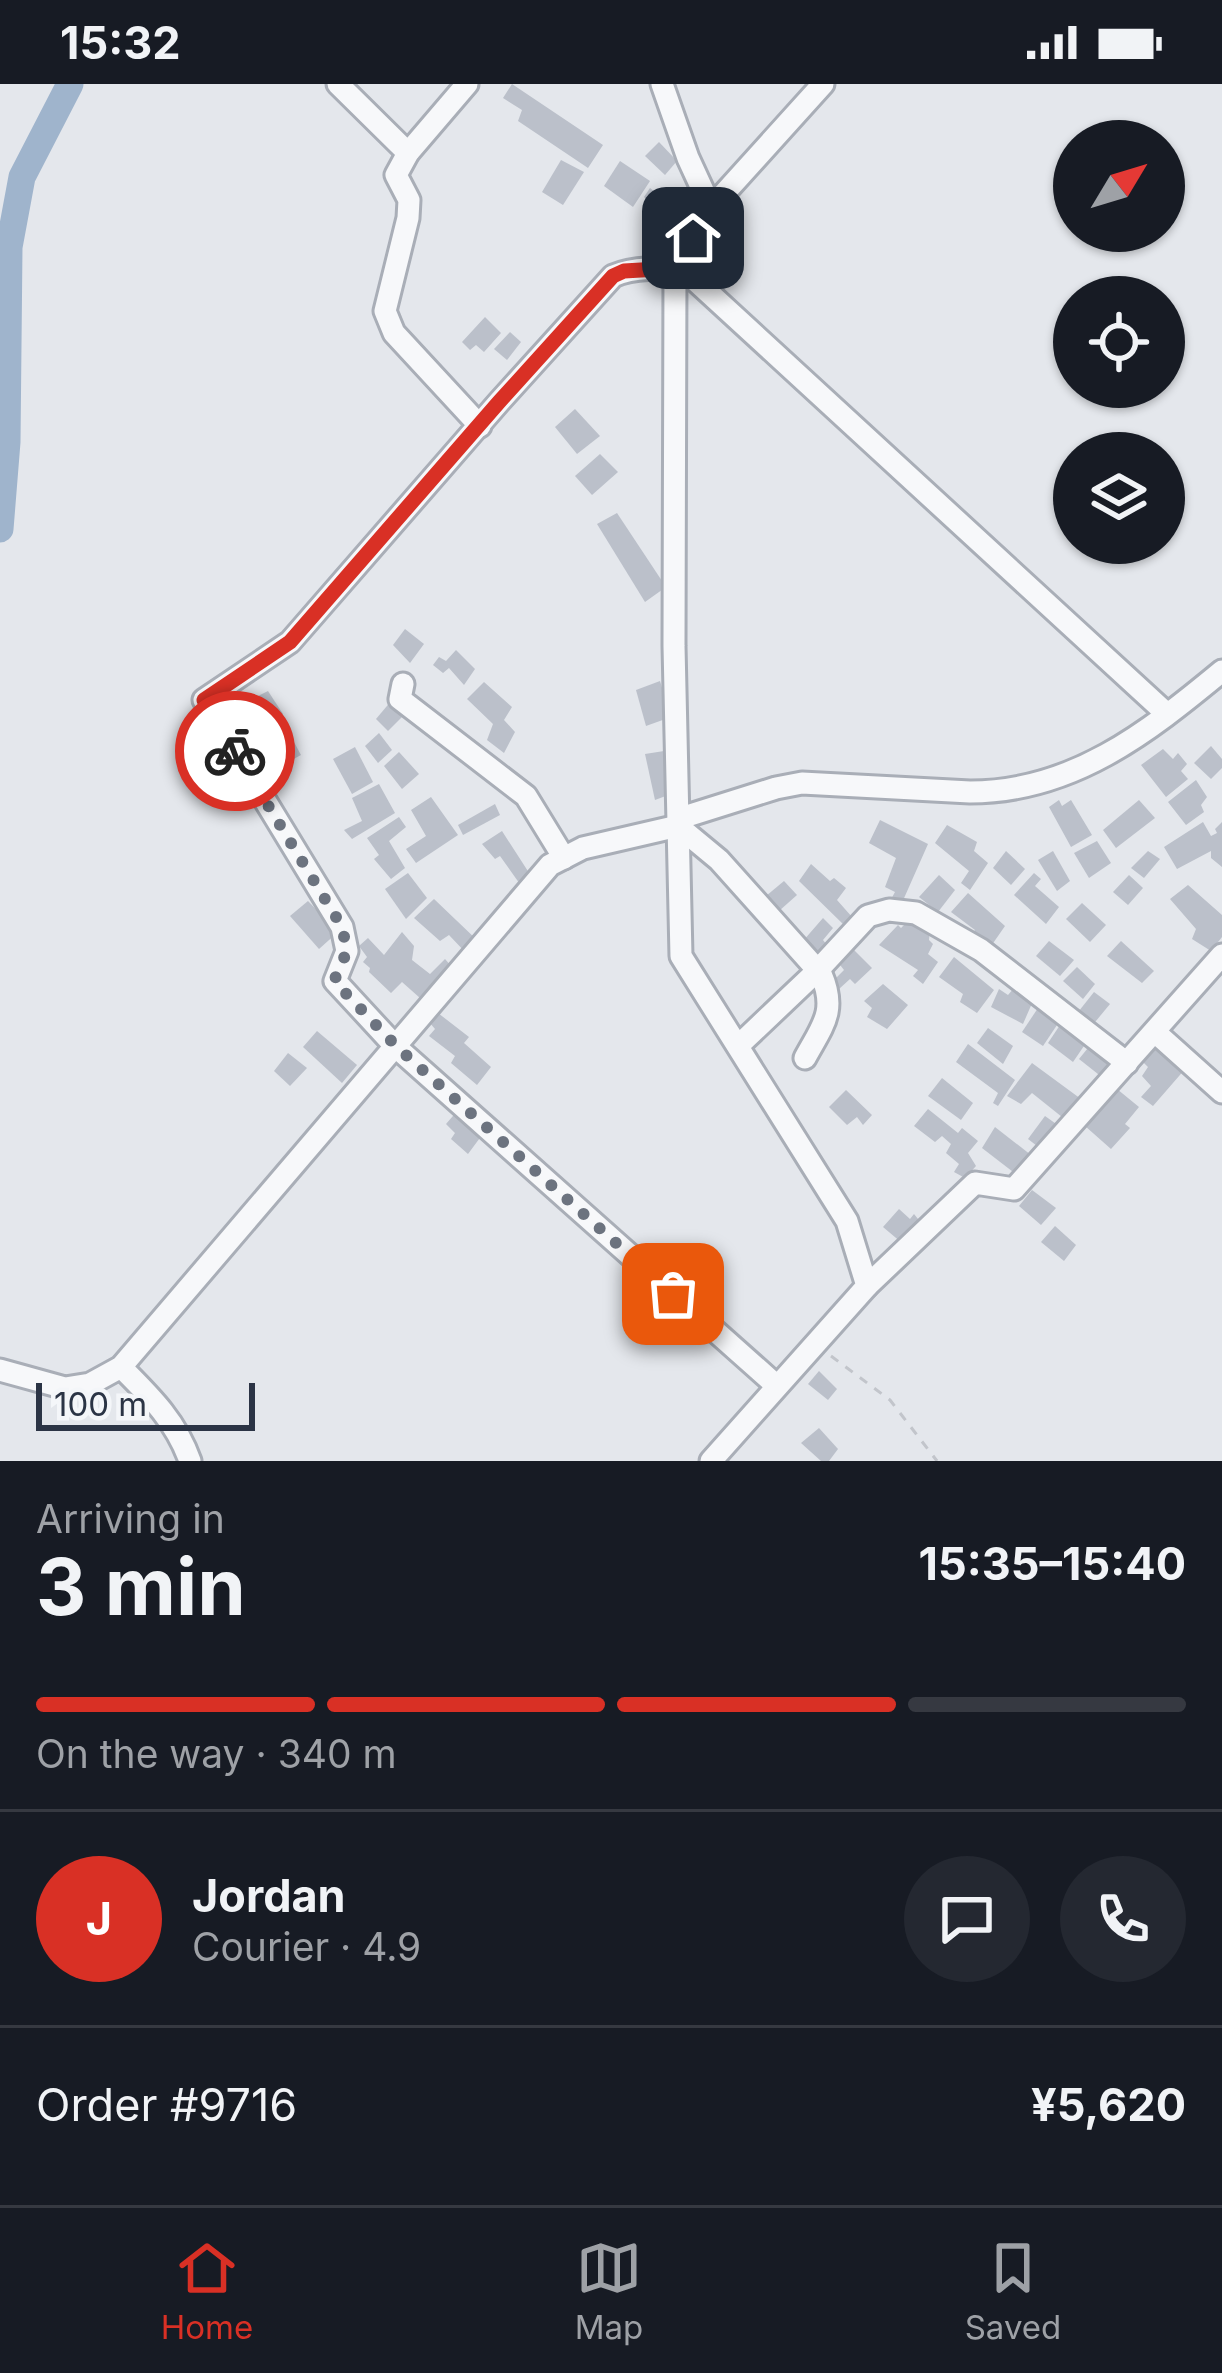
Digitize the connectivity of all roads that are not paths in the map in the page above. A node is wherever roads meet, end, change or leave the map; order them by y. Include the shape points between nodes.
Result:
1 (338, 84) edge
2 (467, 84) edge
3 (662, 84) edge
4 (824, 84) edge
5 (408, 153) junction
6 (711, 208) junction
7 (675, 268) junction
8 (480, 426) junction
9 (1222, 671) edge
10 (403, 684) dead end
11 (1168, 714) junction
12 (678, 826) junction
13 (564, 858) junction
14 (1222, 955) edge
15 (818, 970) junction
16 (1155, 1032) junction
17 (738, 1046) junction
18 (397, 1047) junction
19 (805, 1058) dead end
20 (1127, 1064) junction
21 (1222, 1092) edge
22 (867, 1286) junction
23 (121, 1367) junction
24 (0, 1370) edge
25 (777, 1386) junction
26 (190, 1461) edge
27 (711, 1461) edge

1 - 5 street
2 - 5 street
3 - 6 street
4 - 6 street
5 - 8 street via 396,175 409,200 385,311 394,333
6 - 7 street
7 - 8 street via 613,276
7 - 11 street
7 - 12 street
8 - 18 street via 290,642 204,700 342,927 347,951 334,981
9 - 11 street
10 - 13 street via 400,698 526,796
11 - 12 street via 1082,769 1040,784 970,792 802,783 687,816
12 - 13 street
12 - 15 street
12 - 17 street via 681,956
13 - 18 street
14 - 16 street
15 - 17 street
15 - 19 street via 830,994
15 - 20 street via 868,916 916,913 981,950
16 - 20 street
16 - 21 street
17 - 22 street via 847,1221
18 - 23 street
18 - 25 street
20 - 22 street via 1014,1189 975,1183
22 - 25 street
23 - 24 street via 64,1388
23 - 26 street via 170,1418
25 - 27 street

